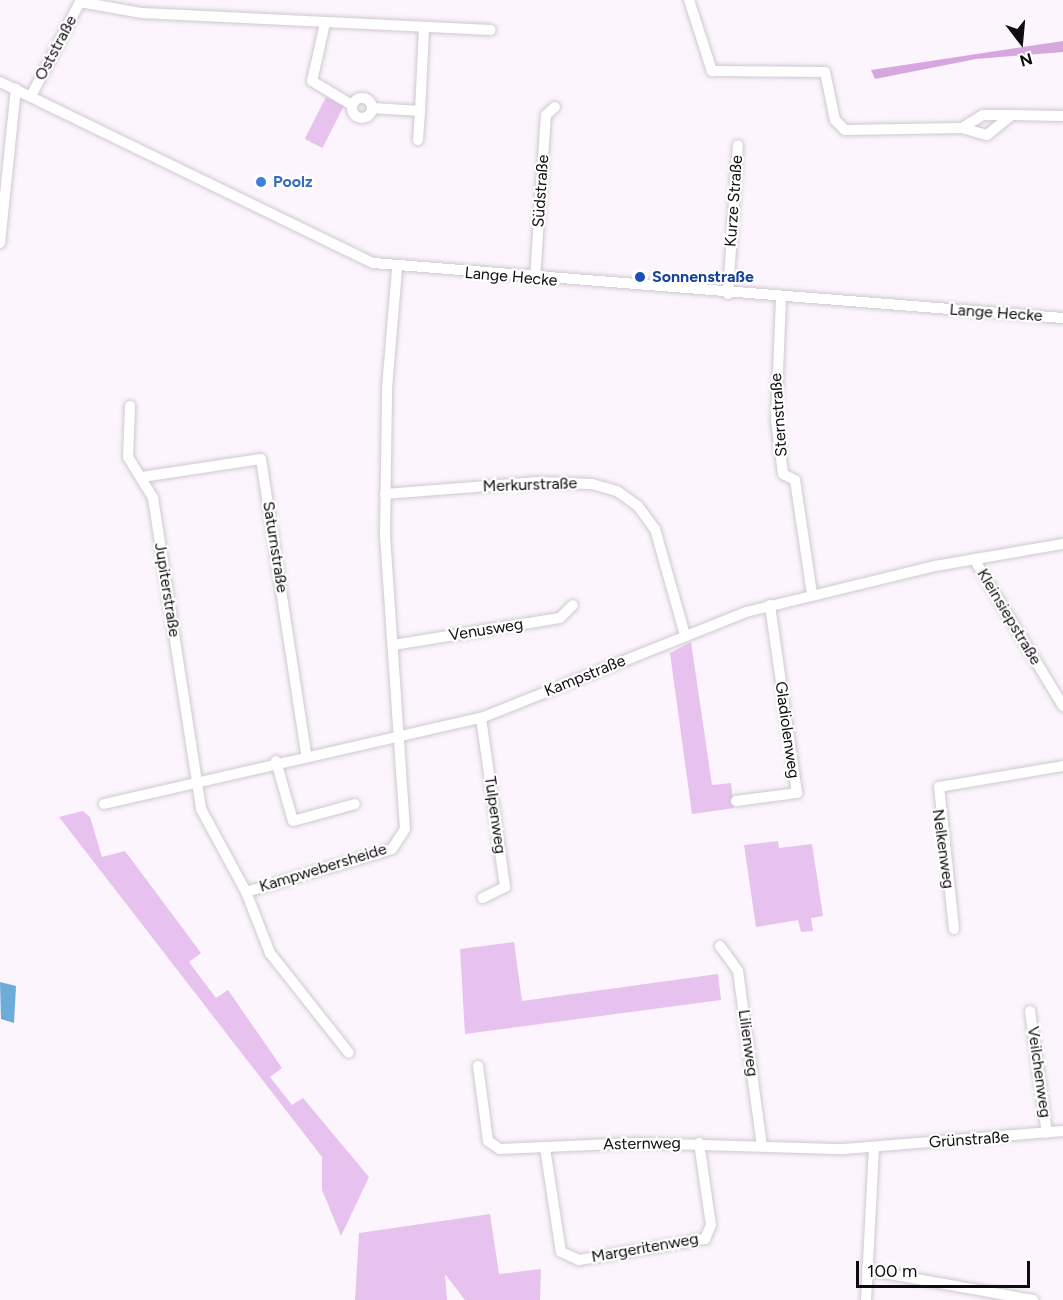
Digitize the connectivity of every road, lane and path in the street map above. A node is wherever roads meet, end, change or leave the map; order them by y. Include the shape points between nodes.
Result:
1 (689, 0) edge
2 (80, 1) edge
3 (326, 23) junction
4 (424, 28) junction
5 (491, 30) dead end
6 (0, 82) edge
7 (16, 89) junction
8 (31, 96) junction
9 (555, 107) dead end
10 (420, 111) junction
11 (1012, 115) junction
12 (1063, 116) edge
13 (963, 129) junction
14 (418, 140) dead end
15 (738, 145) dead end
16 (0, 243) edge
17 (397, 268) junction
18 (535, 279) junction
19 (728, 294) junction
20 (781, 298) junction
21 (1063, 318) edge
22 (130, 406) dead end
23 (142, 477) junction
24 (385, 494) junction
25 (1063, 544) edge
26 (974, 559) junction
27 (812, 594) junction
28 (573, 605) dead end
29 (770, 605) junction
30 (685, 635) junction
31 (393, 645) junction
32 (1063, 706) edge
33 (480, 717) junction
34 (402, 735) junction
35 (306, 754) junction
36 (276, 761) junction
37 (1063, 766) edge
38 (196, 781) junction
39 (736, 801) dead end
40 (104, 804) dead end
41 (355, 804) dead end
42 (246, 892) junction
43 (482, 898) dead end
44 (954, 929) dead end
45 (720, 946) dead end
46 (1030, 1011) dead end
47 (349, 1053) dead end
48 (478, 1066) dead end
49 (1063, 1131) edge
50 (1047, 1133) junction
51 (699, 1143) junction
52 (762, 1146) junction
53 (874, 1147) junction
54 (545, 1148) junction
55 (867, 1270) junction
56 (866, 1300) edge
57 (1033, 1300) edge

1 - 13 street via 712,71 825,72 834,120 845,130
2 - 3 street via 105,10
2 - 8 street, Oststraße
3 - 4 street
3 - 10 street via 312,81 352,105 365,98 372,108
4 - 5 street
4 - 10 street
6 - 7 street, Lange Hecke
7 - 8 street, Lange Hecke
7 - 16 street
8 - 17 street, Lange Hecke via 345,252
9 - 18 street, Südstraße via 546,116
10 - 14 street
11 - 12 street
11 - 13 street via 983,115
11 - 13 street via 994,133
15 - 19 street, Kurze Straße
17 - 18 street, Lange Hecke
17 - 24 street via 387,388
18 - 19 street, Lange Hecke
19 - 20 street, Lange Hecke
20 - 21 street, Lange Hecke
20 - 27 street, Sternstraße via 776,420 783,474 795,480
22 - 23 street, Jupiterstraße via 128,457
23 - 35 street, Saturnstraße via 261,459
23 - 38 street, Jupiterstraße via 153,498
24 - 30 street, Merkurstraße via 544,482 617,491 638,506 655,529
24 - 31 street
25 - 26 street, Kampstraße
26 - 27 street, Kampstraße
26 - 32 street, Kleinsiepstraße
27 - 29 street, Kampstraße
28 - 31 street, Venusweg via 560,618
29 - 30 street, Kampstraße
29 - 39 street, Gladiolenweg via 797,793
30 - 33 street, Kampstraße
31 - 34 street
33 - 34 street, Kampstraße
33 - 43 street, Tulpenweg via 505,887
34 - 35 street, Kampstraße
34 - 42 street, Kampwebersheide via 405,829 392,849
35 - 36 street, Kampstraße
36 - 38 street, Kampstraße
36 - 41 street via 293,821
37 - 44 street, Nelkenweg via 939,787
38 - 40 street, Kampstraße
38 - 42 street, Kampwebersheide via 207,823
42 - 47 street, Kampwebersheide via 270,953
45 - 52 street, Lilienweg via 738,971
46 - 50 street, Veilchenweg
48 - 54 street, Asternweg via 488,1141 500,1149
49 - 50 street, Grünstraße
50 - 53 street, Grünstraße
51 - 52 street, Asternweg
51 - 54 street, Asternweg
51 - 54 street, Margeritenweg via 711,1225 705,1239 579,1260 561,1252
52 - 53 street, Asternweg
53 - 55 street
55 - 56 street
55 - 57 street

